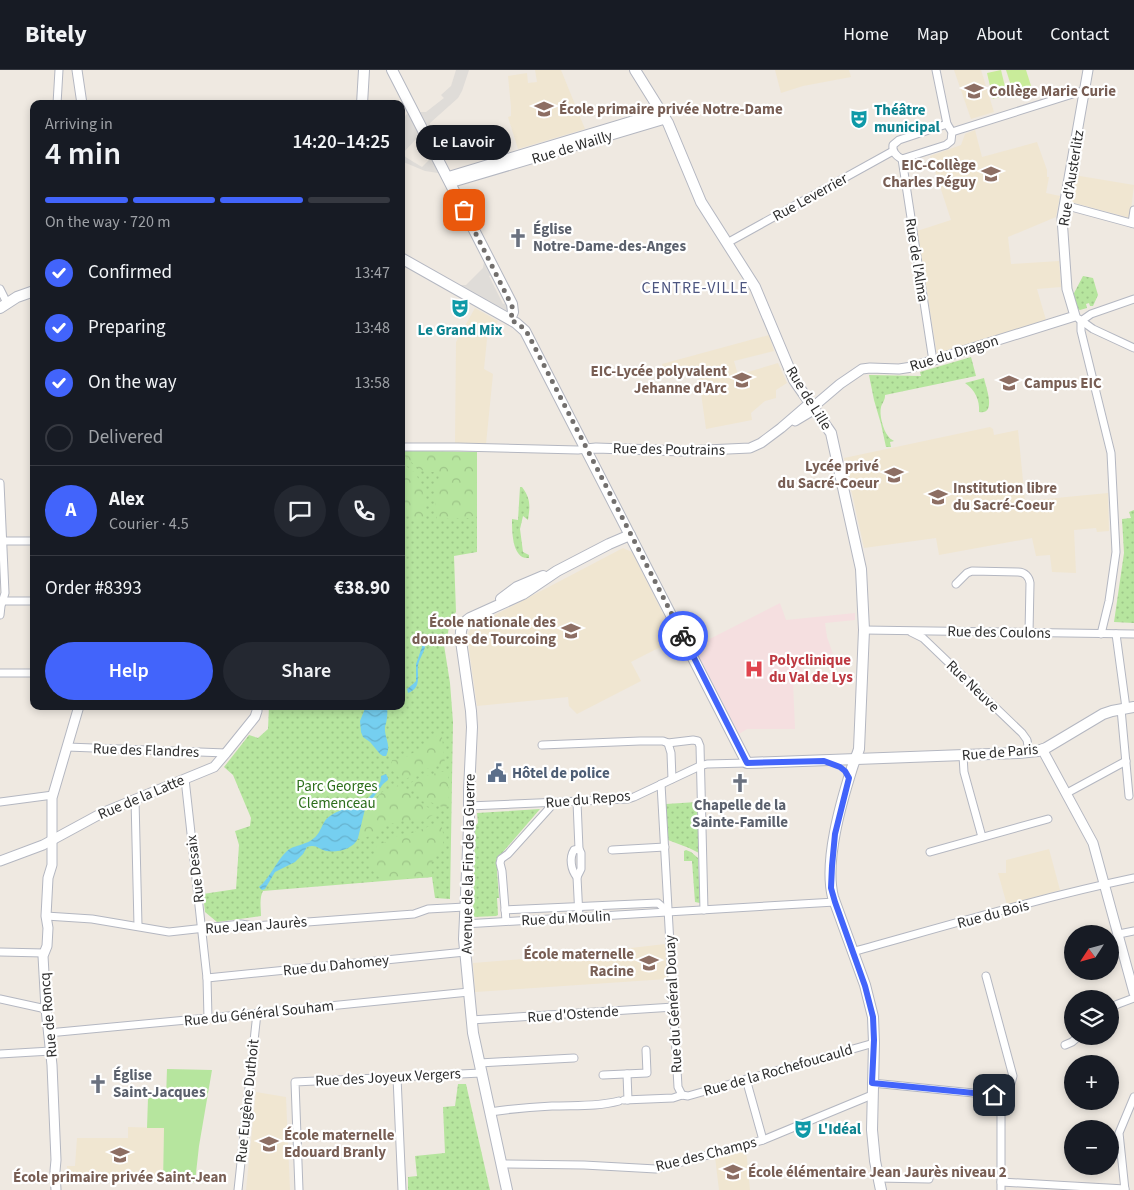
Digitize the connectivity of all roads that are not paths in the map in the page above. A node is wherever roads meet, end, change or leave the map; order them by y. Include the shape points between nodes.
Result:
1 (59, 70) edge
2 (77, 70) edge
3 (364, 70) edge
4 (392, 70) edge
5 (635, 70) edge
6 (936, 70) edge
7 (1088, 70) edge
8 (1085, 92) junction
9 (57, 100) edge
10 (81, 100) edge
11 (362, 100) edge
12 (664, 116) junction
13 (947, 124) junction
14 (952, 132) junction
15 (893, 151) junction
16 (902, 159) junction
17 (448, 180) junction
18 (1064, 206) junction
19 (1134, 210) edge
20 (1133, 224) edge
21 (727, 243) junction
22 (405, 260) edge
23 (0, 290) edge
24 (30, 292) edge
25 (1134, 299) edge
26 (3, 305) edge
27 (1078, 318) junction
28 (510, 319) junction
29 (1134, 348) edge
30 (933, 361) junction
31 (813, 406) junction
32 (405, 447) edge
33 (586, 449) junction
34 (0, 482) edge
35 (630, 535) junction
36 (3, 541) junction
37 (30, 541) edge
38 (956, 584) dead end
39 (1, 601) edge
40 (30, 601) edge
41 (0, 616) edge
42 (864, 630) junction
43 (905, 631) junction
44 (1029, 632) junction
45 (1101, 634) junction
46 (1116, 634) junction
47 (1134, 634) edge
48 (0, 673) edge
49 (30, 673) edge
50 (1127, 708) edge
51 (78, 710) edge
52 (257, 710) edge
53 (666, 742) junction
54 (542, 745) dead end
55 (66, 747) junction
56 (1042, 749) junction
57 (1029, 752) junction
58 (226, 754) junction
59 (963, 756) junction
60 (855, 760) junction
61 (824, 761) junction
62 (1126, 761) junction
63 (747, 763) junction
64 (700, 766) junction
65 (849, 778) junction
66 (185, 779) junction
67 (672, 779) junction
68 (661, 784) junction
69 (1067, 793) junction
70 (52, 794) junction
71 (1129, 796) dead end
72 (135, 799) junction
73 (0, 802) edge
74 (577, 802) junction
75 (554, 803) junction
76 (469, 806) junction
77 (1048, 819) dead end
78 (982, 837) junction
79 (52, 841) junction
80 (665, 848) junction
81 (612, 850) dead end
82 (930, 852) dead end
83 (0, 861) edge
84 (1134, 878) edge
85 (1105, 884) junction
86 (835, 902) junction
87 (579, 906) junction
88 (465, 907) junction
89 (505, 910) junction
90 (704, 910) junction
91 (668, 912) junction
92 (46, 916) junction
93 (579, 917) junction
94 (506, 921) junction
95 (464, 924) junction
96 (1116, 925) edge
97 (138, 926) junction
98 (202, 928) junction
99 (1134, 931) edge
100 (1119, 934) edge
101 (1119, 938) edge
102 (0, 952) edge
103 (852, 952) junction
104 (44, 953) junction
105 (460, 953) junction
106 (986, 976) dead end
107 (207, 978) junction
108 (469, 992) junction
109 (1134, 992) edge
110 (1134, 998) edge
111 (0, 999) edge
112 (1119, 1004) edge
113 (674, 1007) junction
114 (46, 1009) junction
115 (257, 1013) junction
116 (208, 1018) junction
117 (471, 1020) junction
118 (48, 1032) junction
119 (874, 1043) junction
120 (646, 1050) dead end
121 (50, 1051) junction
122 (0, 1054) edge
123 (574, 1058) dead end
124 (480, 1068) junction
125 (627, 1074) junction
126 (603, 1075) dead end
127 (397, 1077) junction
128 (746, 1079) junction
129 (872, 1083) junction
130 (682, 1095) junction
131 (872, 1095) junction
132 (1134, 1097) edge
133 (999, 1098) junction
134 (624, 1100) junction
135 (490, 1112) junction
136 (763, 1140) junction
137 (501, 1164) junction
138 (878, 1178) junction
139 (929, 1179) dead end
140 (1001, 1182) junction
141 (1125, 1189) edge
142 (56, 1190) edge
143 (238, 1190) edge
144 (299, 1190) edge
145 (402, 1190) edge
146 (507, 1190) edge
147 (881, 1190) edge
148 (1001, 1190) edge

1 - 9 street
2 - 10 street
3 - 11 main road
4 - 17 main road
5 - 12 main road, Rue de Lille
6 - 13 street
7 - 8 street, Rue d'Austerlitz
8 - 14 street
8 - 18 street, Rue d'Austerlitz
12 - 17 street, Rue de Wailly
12 - 21 main road, Rue de Lille via 701,202
13 - 14 street
13 - 15 street, Rue Leverrier via 899,140 893,145
14 - 16 street via 949,144
15 - 16 street
15 - 21 street, Rue Leverrier
16 - 30 street, Rue de l'Alma
17 - 28 main road via 512,306
18 - 20 street
18 - 27 street, Rue d'Austerlitz via 1066,282
19 - 20 street
21 - 31 main road, Rue de Lille via 755,287 796,384
22 - 28 main road
23 - 26 street
24 - 26 main road
25 - 27 street, Rue du Dragon
27 - 29 street via 1093,329
27 - 30 street, Rue du Dragon
27 - 45 street via 1111,453 1116,552
28 - 33 main road via 528,334
30 - 31 street, Rue du Dragon via 899,369 862,369
31 - 33 street, Rue des Poutrains via 806,415 746,449
31 - 42 main road, Rue de Lille via 832,435 861,569
32 - 33 street, Rue des Poutrains
33 - 35 main road
34 - 36 street
35 - 63 main road
35 - 76 main road, Avenue de la Fin de la Guerre via 557,571 526,592 470,618 462,626 461,642 472,717
36 - 37 street
36 - 39 street via 5,593
38 - 44 street via 972,571 1024,573 1030,583
39 - 40 street
39 - 41 street
42 - 43 street, Rue des Coulons
42 - 60 main road, Rue de Lille
43 - 44 street, Rue des Coulons
43 - 57 street, Rue Neuve via 923,638 1022,733
44 - 45 street, Rue des Coulons
45 - 46 street, Rue des Coulons
46 - 47 street, Rue des Coulons
46 - 50 street
48 - 49 street
50 - 56 main road, Rue de Paris via 1098,717
50 - 62 street
51 - 55 street, Rue de Roncq
52 - 58 street, Rue de la Latte
53 - 54 street
53 - 64 street via 698,741
53 - 67 street via 671,752
55 - 58 street, Rue des Flandres
55 - 70 street, Rue de Roncq
56 - 57 main road, Rue de Paris
56 - 69 street
57 - 59 main road, Rue de Paris
58 - 66 street, Rue de la Latte via 214,767
59 - 60 main road, Rue de Paris
59 - 78 street via 964,772
60 - 61 main road, Rue de Paris
60 - 65 main road, Rue de Lille
61 - 63 main road, Rue de Paris
61 - 65 main road via 840,767
62 - 69 street
62 - 71 street
63 - 64 street, Rue du Repos
64 - 67 street, Rue du Repos
64 - 90 street
65 - 86 main road, Rue de Lille via 833,848 831,884
66 - 72 street, Rue de la Latte
66 - 98 street, Rue Desaix
67 - 68 street, Rue du Repos
68 - 74 street, Rue du Repos via 631,798
68 - 80 street, Rue du Général Douay
69 - 85 street via 1093,843
70 - 73 street
70 - 79 street, Rue de Roncq
72 - 79 street, Rue de la Latte via 91,818
72 - 97 street
74 - 75 street, Rue du Repos
74 - 87 street via 579,849 571,854
75 - 76 street, Rue du Repos
75 - 89 street via 501,859
76 - 88 main road, Avenue de la Fin de la Guerre
77 - 78 street
78 - 82 street
79 - 83 street, Rue de la Latte
79 - 92 street, Rue de Roncq
80 - 81 street
80 - 91 street, Rue du Général Douay
84 - 85 street, Rue du Bois
85 - 96 street
85 - 103 street, Rue du Bois
86 - 90 street, Rue du Moulin
86 - 103 main road, Rue de Lille
87 - 89 street, Rue du Moulin
87 - 91 street, Rue du Moulin via 658,903
87 - 93 street
88 - 95 main road, Avenue de la Fin de la Guerre
88 - 98 street, Rue Jean Jaurès via 405,915
89 - 94 street
90 - 91 street, Rue du Moulin
91 - 93 street, Rue du Moulin
91 - 113 street, Rue du Général Douay
92 - 97 street, Rue Jean Jaurès
92 - 104 street, Rue de Roncq via 48,944
93 - 94 street, Rue du Moulin
94 - 95 street, Rue du Moulin
95 - 105 main road, Avenue de la Fin de la Guerre
97 - 98 street, Rue Jean Jaurès via 168,932
98 - 107 street, Rue Desaix
99 - 100 street
101 - 109 street
102 - 104 street
103 - 119 main road, Rue de Lille via 872,1012
104 - 114 street, Rue de Roncq
105 - 107 street, Rue du Dahomey
105 - 108 main road, Avenue de la Fin de la Guerre
106 - 133 street via 1014,1076 1010,1087
107 - 116 street, Rue Desaix
108 - 115 street, Rue du Général Souham
108 - 117 main road, Avenue de la Fin de la Guerre
110 - 112 street
111 - 114 street
113 - 117 street, Rue d'Ostende
113 - 130 street, Rue du Général Douay via 678,1087
114 - 118 street, Rue de Roncq
115 - 116 street, Rue du Général Souham
115 - 143 street, Rue Eugène Duthoit
116 - 118 street, Rue du Général Souham
117 - 124 main road, Avenue de la Fin de la Guerre
118 - 121 street, Rue de Roncq
119 - 128 street, Rue de la Rochefoucauld
119 - 129 main road, Rue de Lille
120 - 125 street via 647,1073
121 - 122 street
121 - 142 street, Rue de Roncq
123 - 124 street, Rue des Joyeux Vergers
124 - 127 street, Rue des Joyeux Vergers
124 - 135 main road, Avenue de la Fin de la Guerre
125 - 126 street
125 - 134 street
127 - 144 street, Rue des Joyeux Vergers via 295,1082
127 - 145 street
128 - 130 street, Rue de la Rochefoucauld
128 - 136 street
129 - 131 main road, Rue de Lille
129 - 133 street
130 - 134 street, Rue de la Rochefoucauld
131 - 136 street, Rue des Champs
131 - 138 main road, Rue de Lille via 872,1141
132 - 141 street via 1119,1134
133 - 140 street
134 - 135 street, Rue de la Rochefoucauld
135 - 137 main road, Avenue de la Fin de la Guerre
136 - 137 street, Rue des Champs via 656,1169
137 - 146 main road, Avenue de la Fin de la Guerre
138 - 139 street
138 - 147 main road, Rue de Lille
140 - 141 street
140 - 148 street

